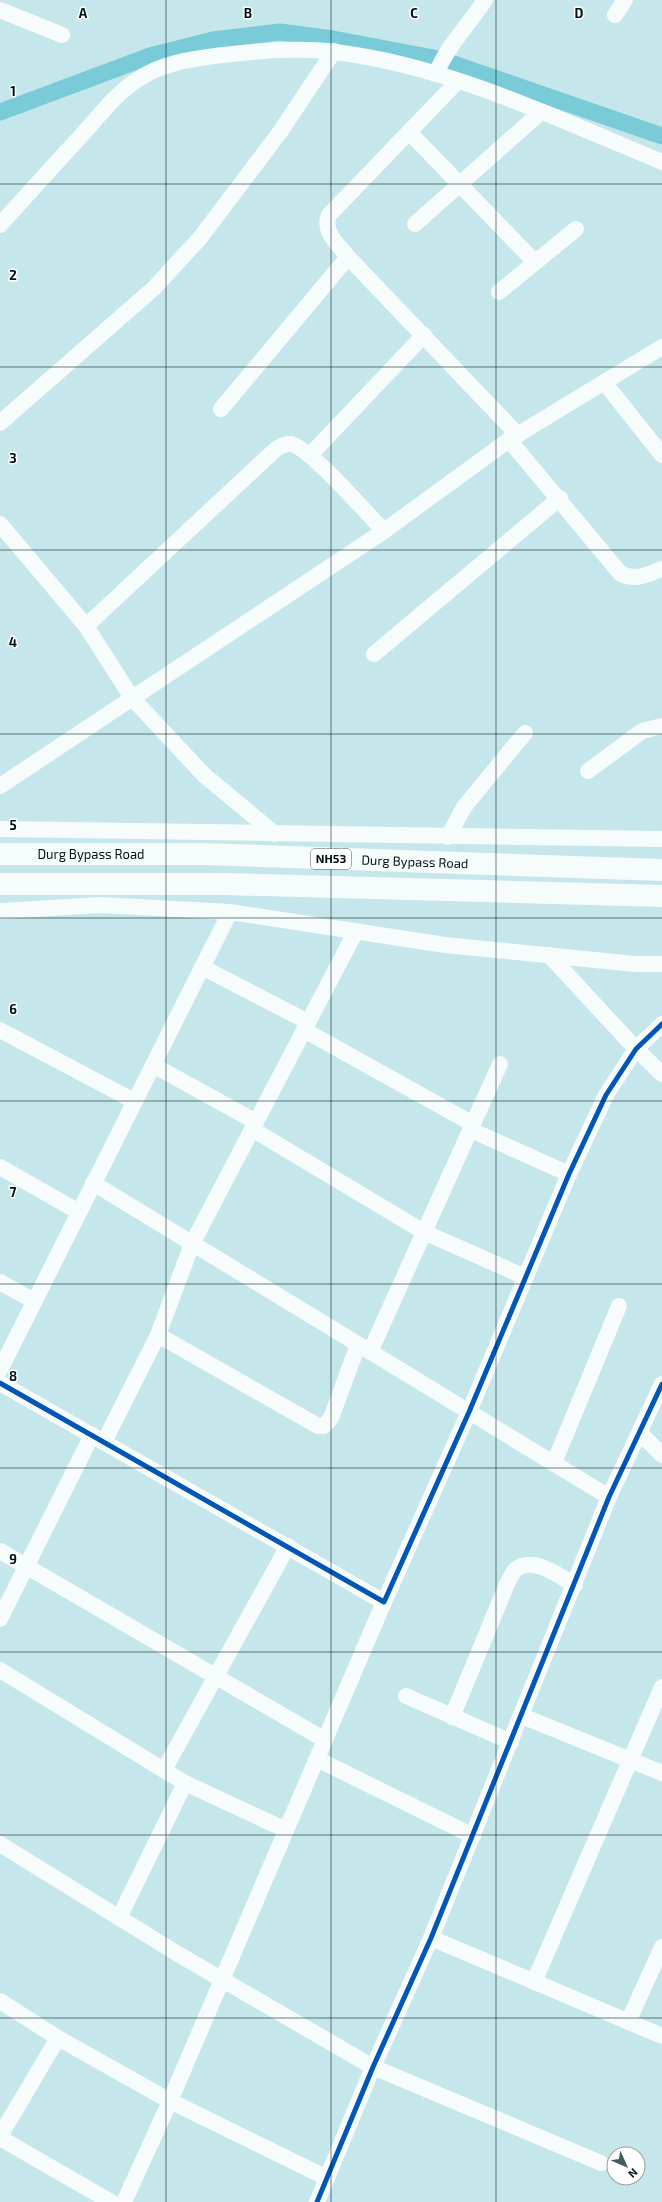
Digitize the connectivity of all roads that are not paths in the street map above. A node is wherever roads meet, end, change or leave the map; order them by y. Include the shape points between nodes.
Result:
1 (485, 0) edge
2 (625, 0) edge
3 (0, 10) edge
4 (615, 15) dead end
5 (62, 35) dead end
6 (334, 51) junction
7 (436, 74) junction
8 (458, 81) junction
9 (541, 112) junction
10 (409, 132) junction
11 (662, 162) edge
12 (460, 184) junction
13 (415, 224) dead end
14 (0, 225) edge
15 (576, 229) dead end
16 (348, 256) junction
17 (535, 262) junction
18 (499, 292) dead end
19 (424, 335) junction
20 (662, 347) edge
21 (604, 382) junction
22 (221, 410) dead end
23 (0, 423) edge
24 (514, 438) junction
25 (310, 455) junction
26 (662, 455) edge
27 (560, 498) junction
28 (0, 524) edge
29 (384, 531) junction
30 (662, 569) edge
31 (86, 626) junction
32 (374, 654) dead end
33 (132, 698) junction
34 (662, 726) edge
35 (526, 733) dead end
36 (588, 771) dead end
37 (0, 786) edge
38 (0, 829) edge
39 (276, 834) junction
40 (448, 837) junction
41 (662, 839) edge
42 (0, 854) edge
43 (662, 870) edge
44 (0, 884) edge
45 (662, 896) edge
46 (0, 911) edge
47 (230, 912) junction
48 (356, 931) junction
49 (549, 955) junction
50 (662, 964) edge
51 (202, 967) junction
52 (662, 1024) edge
53 (306, 1026) junction
54 (0, 1030) edge
55 (636, 1049) junction
56 (500, 1064) dead end
57 (153, 1065) junction
58 (662, 1074) edge
59 (134, 1101) junction
60 (254, 1125) junction
61 (472, 1127) junction
62 (0, 1168) edge
63 (569, 1174) junction
64 (93, 1183) junction
65 (79, 1212) junction
66 (424, 1232) junction
67 (192, 1244) junction
68 (525, 1277) junction
69 (0, 1282) edge
70 (34, 1301) junction
71 (619, 1306) dead end
72 (158, 1335) junction
73 (364, 1348) junction
74 (0, 1370) edge
75 (0, 1383) edge
76 (662, 1384) edge
77 (469, 1412) junction
78 (640, 1433) junction
79 (98, 1438) junction
80 (662, 1455) edge
81 (554, 1463) junction
82 (609, 1497) junction
83 (288, 1546) junction
84 (0, 1551) edge
85 (28, 1567) junction
86 (575, 1585) junction
87 (384, 1602) junction
88 (0, 1619) edge
89 (0, 1670) edge
90 (215, 1676) junction
91 (662, 1686) edge
92 (406, 1696) dead end
93 (522, 1716) junction
94 (452, 1717) junction
95 (325, 1740) junction
96 (511, 1742) junction
97 (317, 1759) junction
98 (631, 1760) junction
99 (164, 1770) junction
100 (662, 1773) edge
101 (185, 1783) junction
102 (286, 1830) junction
103 (473, 1836) junction
104 (0, 1844) edge
105 (119, 1918) junction
106 (431, 1938) junction
107 (662, 1947) edge
108 (222, 1979) junction
109 (534, 1982) junction
110 (0, 2001) edge
111 (628, 2022) junction
112 (662, 2036) edge
113 (58, 2038) junction
114 (373, 2067) junction
115 (170, 2101) junction
116 (0, 2137) edge
117 (601, 2163) dead end
118 (327, 2178) junction
119 (111, 2202) edge
120 (124, 2202) edge
121 (317, 2202) edge

1 - 7 street via 444,56
2 - 4 street
3 - 5 street
6 - 7 street via 390,60
6 - 14 street via 296,49 231,54 183,61 156,69 139,78 122,92
6 - 23 street via 272,144 200,238 154,288
7 - 8 street
8 - 9 street
8 - 10 street
9 - 11 street
9 - 12 street
10 - 12 street
10 - 16 street via 328,215 327,228
12 - 13 street
12 - 17 street
15 - 17 street
16 - 19 street
16 - 22 street
17 - 18 street
19 - 24 street
19 - 25 street
20 - 21 street
21 - 24 street
21 - 26 street
24 - 27 street
24 - 29 street
25 - 29 street
25 - 31 street via 290,444 276,449
27 - 30 street via 620,573 634,578
27 - 32 street
28 - 31 street
29 - 33 street
31 - 33 street
33 - 37 street
33 - 39 street via 204,775
34 - 36 street via 642,731
35 - 40 street via 464,807
38 - 39 street
39 - 40 street
40 - 41 street
42 - 43 highway, Durg Bypass Road / NH53 via 203,854
44 - 45 highway, Durg Bypass Road / NH53 via 224,884
46 - 47 street via 101,905
47 - 48 street
47 - 51 street
48 - 49 street via 445,945
48 - 53 street
49 - 50 street via 635,964
49 - 55 street
51 - 53 street
51 - 57 street
52 - 55 street
53 - 60 street
53 - 61 street
54 - 59 street
55 - 58 street
55 - 63 street via 606,1095
56 - 61 street
57 - 59 street
57 - 60 street
59 - 64 street
60 - 66 street
60 - 67 street
61 - 63 street
61 - 66 street
62 - 65 street
63 - 68 street
64 - 65 street
64 - 67 street
65 - 70 street
66 - 68 street
66 - 73 street
67 - 72 street
67 - 73 street
68 - 77 street
69 - 70 street
70 - 74 street
71 - 81 street
72 - 73 street via 318,1426 324,1426 331,1418
72 - 79 street
73 - 77 street
75 - 79 street
76 - 78 street
77 - 81 street
77 - 87 street
78 - 80 street
78 - 82 street
79 - 83 street
79 - 85 street
81 - 82 street
82 - 86 street
83 - 87 street
83 - 90 street
84 - 85 street
85 - 88 street
85 - 90 street
86 - 93 street
86 - 94 street via 533,1564 525,1564 515,1571 507,1584
87 - 95 street
89 - 99 street
90 - 95 street
90 - 99 street
91 - 98 street
92 - 94 street
93 - 96 street
93 - 98 street
94 - 96 street
95 - 97 street
96 - 103 street
97 - 102 street
97 - 103 street
98 - 100 street
98 - 109 street
99 - 101 street
101 - 102 street
101 - 105 street
102 - 108 street
103 - 106 street
104 - 105 street
105 - 108 street
106 - 109 street
106 - 114 street
107 - 111 street
108 - 114 street
108 - 115 street
109 - 111 street
110 - 113 street
111 - 112 street
113 - 115 street
113 - 116 street
114 - 117 street
114 - 118 street
115 - 118 street
115 - 120 street
116 - 119 street
118 - 121 street

